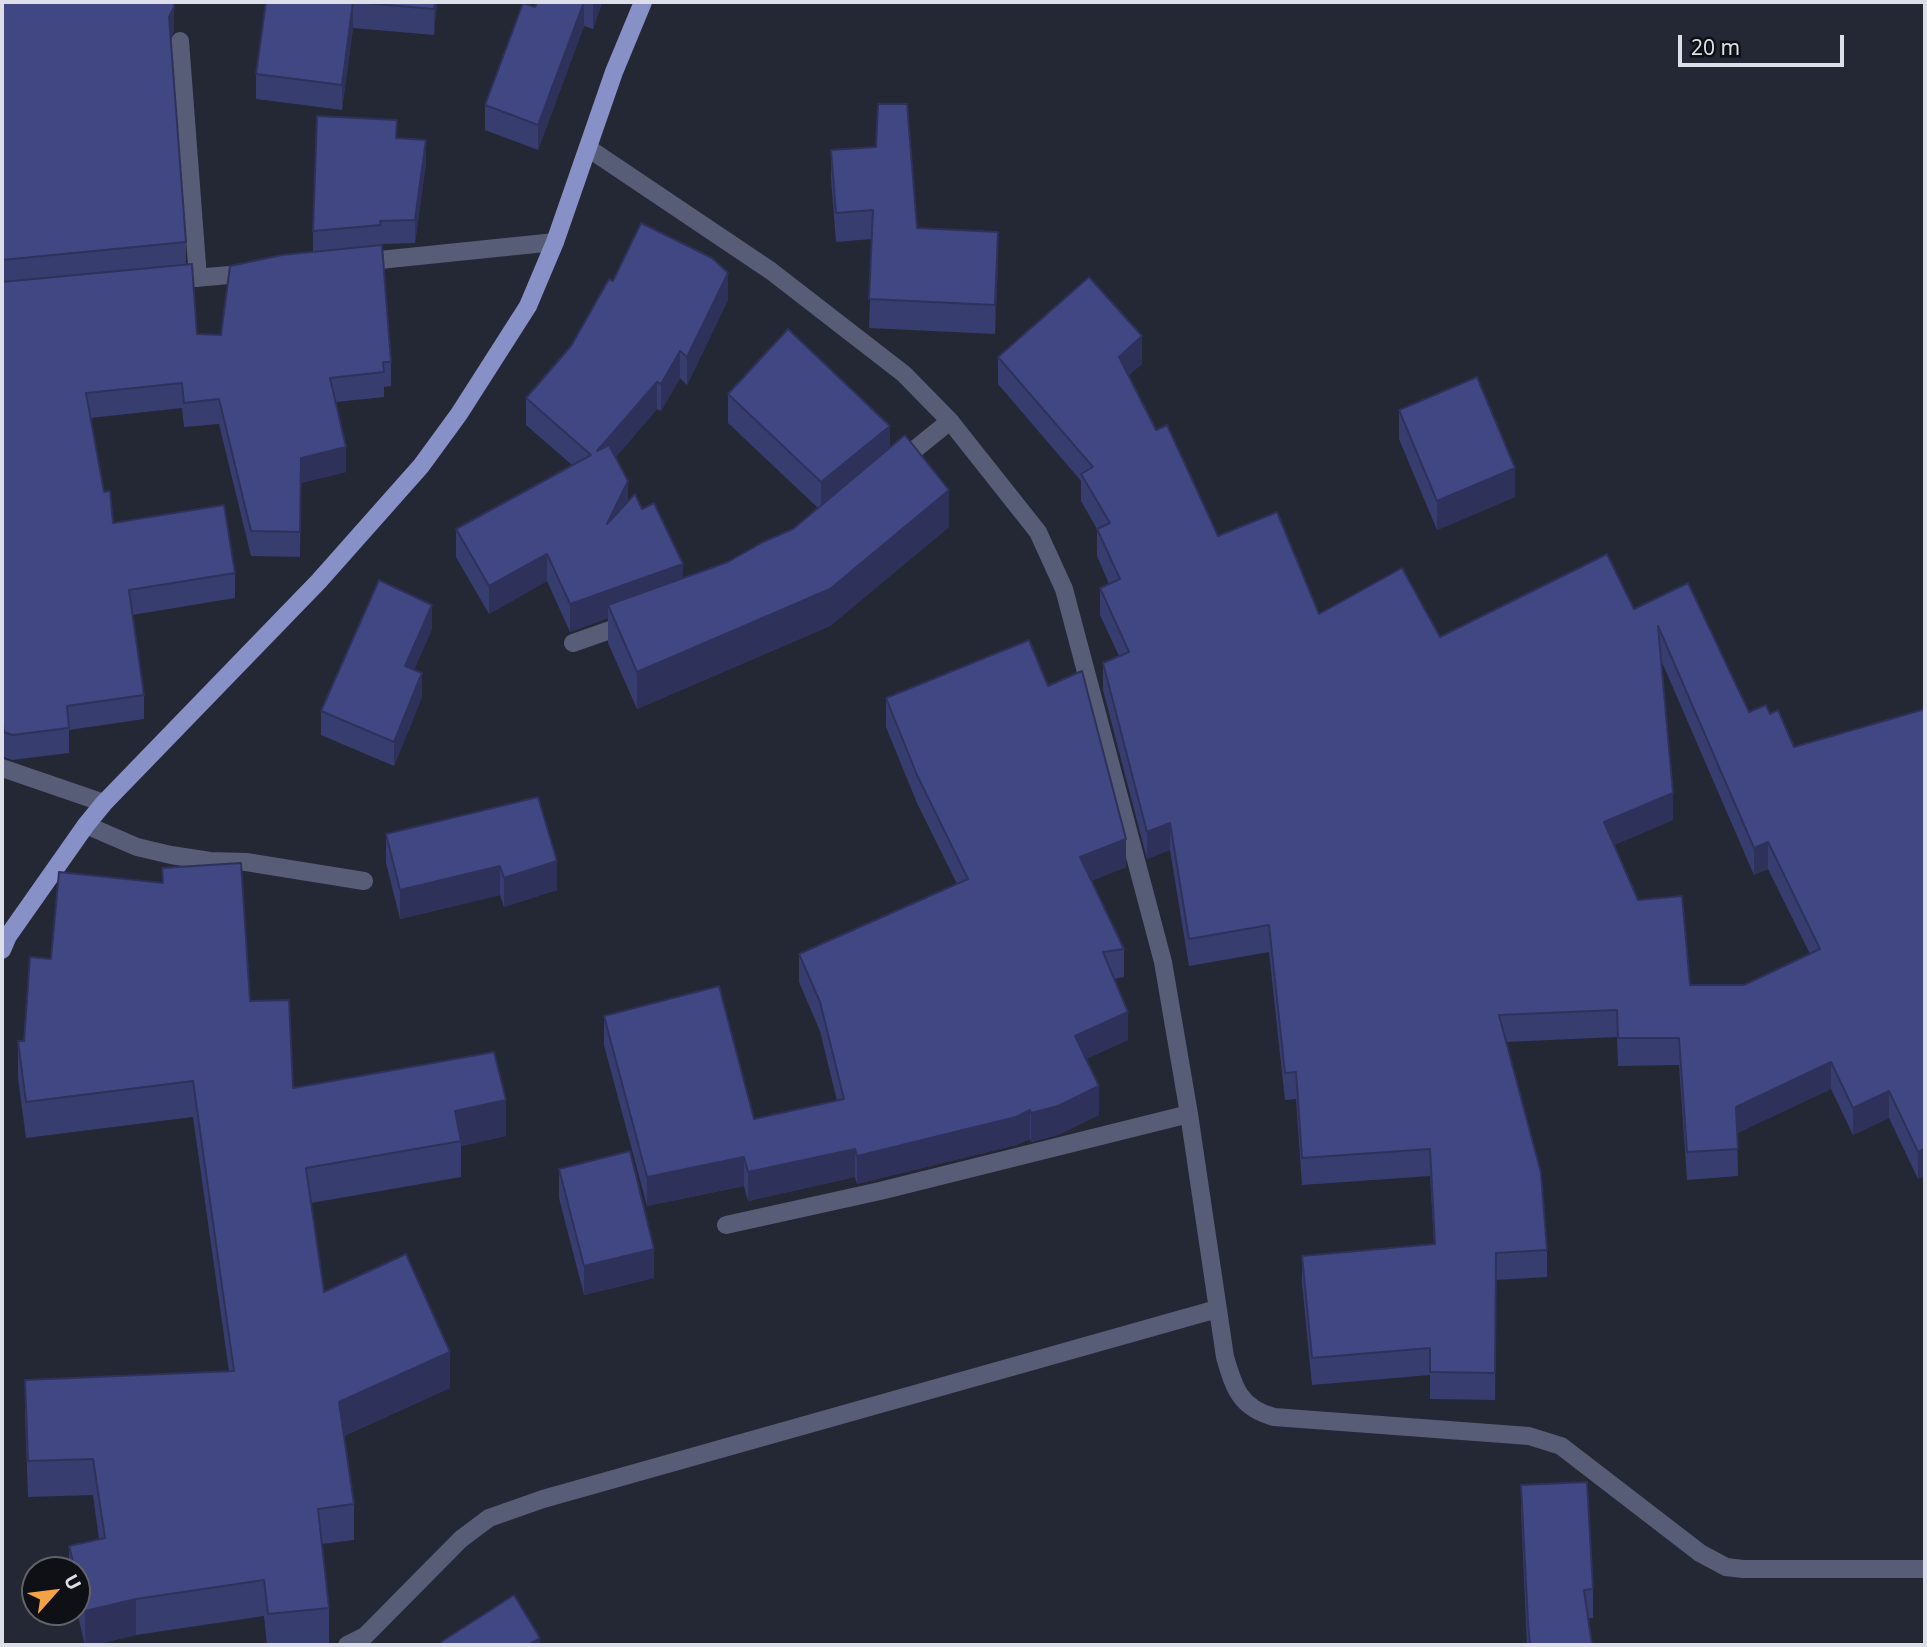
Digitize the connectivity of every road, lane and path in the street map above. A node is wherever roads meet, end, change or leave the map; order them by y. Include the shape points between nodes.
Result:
1 (643, 2) edge
2 (180, 41) dead end
3 (588, 148) junction
4 (555, 242) junction
5 (336, 265) edge
6 (267, 271) edge
7 (198, 278) junction
8 (157, 281) edge
9 (950, 421) junction
10 (888, 471) edge
11 (648, 616) edge
12 (573, 643) dead end
13 (2, 768) edge
14 (104, 803) junction
15 (86, 825) junction
16 (364, 881) dead end
17 (2, 950) edge
18 (1189, 1114) junction
19 (726, 1225) dead end
20 (1217, 1309) junction
21 (1925, 1569) edge
22 (346, 1645) edge

1 - 3 main road
2 - 7 street
3 - 4 main road
3 - 9 street via 771,271 904,374
4 - 5 street
4 - 14 main road via 528,306 421,466 319,581
6 - 7 street
7 - 8 street
9 - 10 street
9 - 18 street via 1038,532 1064,589 1163,962
11 - 12 street
13 - 14 street
14 - 15 main road
15 - 16 street via 137,847 171,855
15 - 17 main road
18 - 19 street
18 - 20 street
20 - 21 street via 1225,1357 1237,1391 1258,1413 1547,1440 1562,1446 1700,1553 1726,1567
20 - 22 street via 489,1518 461,1539 365,1636

